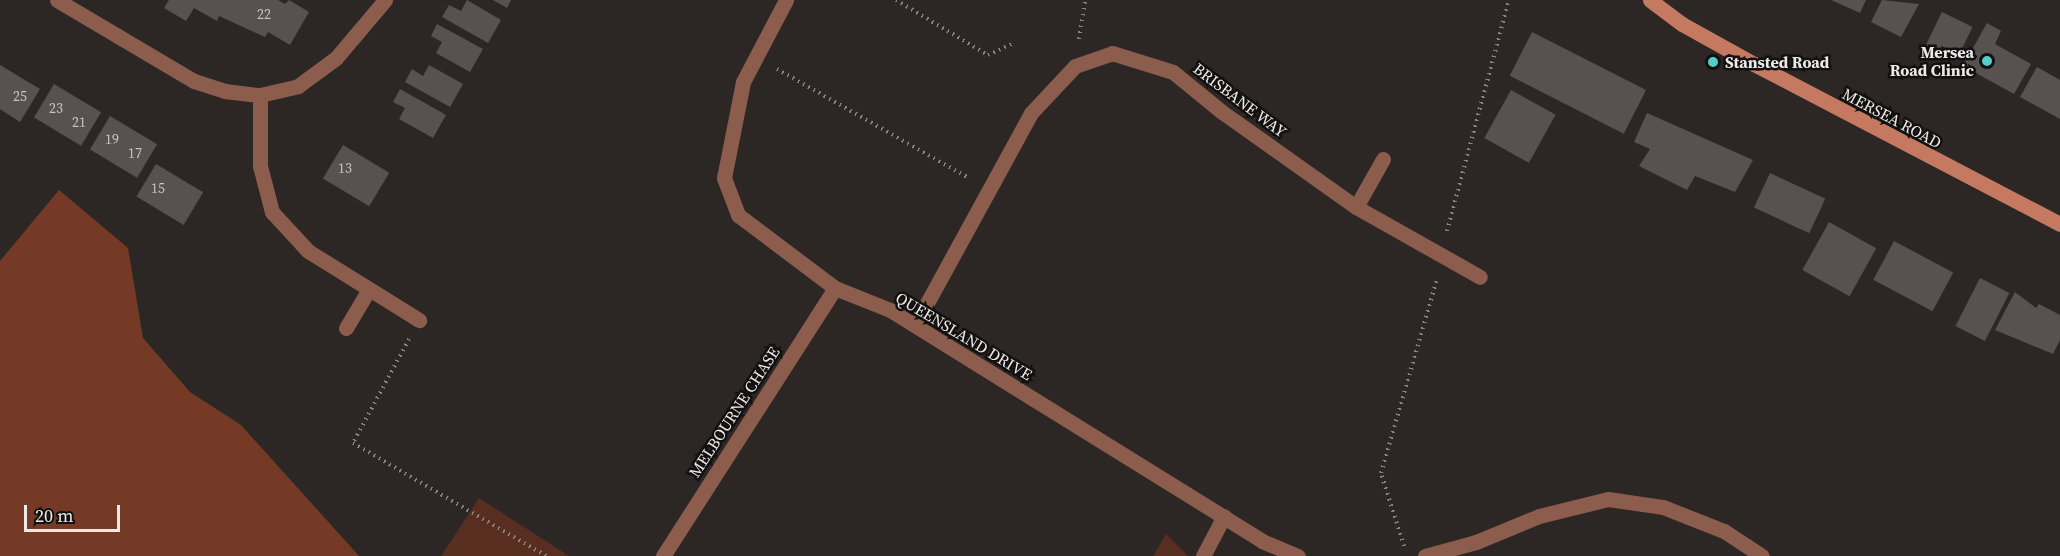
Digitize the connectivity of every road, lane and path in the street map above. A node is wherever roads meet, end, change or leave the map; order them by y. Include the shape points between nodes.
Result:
1 (57, 0) edge
2 (384, 0) edge
3 (786, 0) edge
4 (896, 0) edge
5 (1085, 0) edge
6 (1650, 0) edge
7 (1014, 43) dead end
8 (757, 57) junction
9 (1075, 66) junction
10 (260, 95) junction
11 (1383, 159) dead end
12 (988, 189) junction
13 (1356, 207) junction
14 (2060, 224) edge
15 (1480, 278) dead end
16 (835, 288) junction
17 (368, 291) junction
18 (419, 320) joint
19 (915, 325) junction
20 (346, 328) dead end
21 (1224, 516) junction
22 (546, 556) edge
23 (663, 556) edge
24 (1203, 556) edge
25 (1298, 556) edge
26 (1425, 556) edge
27 (1762, 556) edge

1 - 10 street via 194,81 225,91
2 - 10 street via 336,58 298,86
3 - 8 street, QUEENSLAND DRIVE
4 - 7 path via 988,55
5 - 9 path
6 - 14 main road, MERSEA ROAD via 1682,24 1754,64
8 - 12 path
8 - 16 street, QUEENSLAND DRIVE via 743,82 724,178 738,215
9 - 12 street, BRISBANE WAY via 1031,113
9 - 13 street, BRISBANE WAY via 1112,53 1173,72 1222,112
10 - 17 street via 260,166 272,212 308,251
11 - 13 street
12 - 19 street, BRISBANE WAY
13 - 15 street, BRISBANE WAY
16 - 19 street, QUEENSLAND DRIVE
16 - 23 street, MELBOURNE CHASE
17 - 18 street
17 - 20 street
18 - 22 path via 353,443
19 - 21 street, QUEENSLAND DRIVE
21 - 24 street
21 - 25 street, QUEENSLAND DRIVE via 1262,541
26 - 27 street via 1476,542 1539,516 1608,499 1663,507 1724,531

